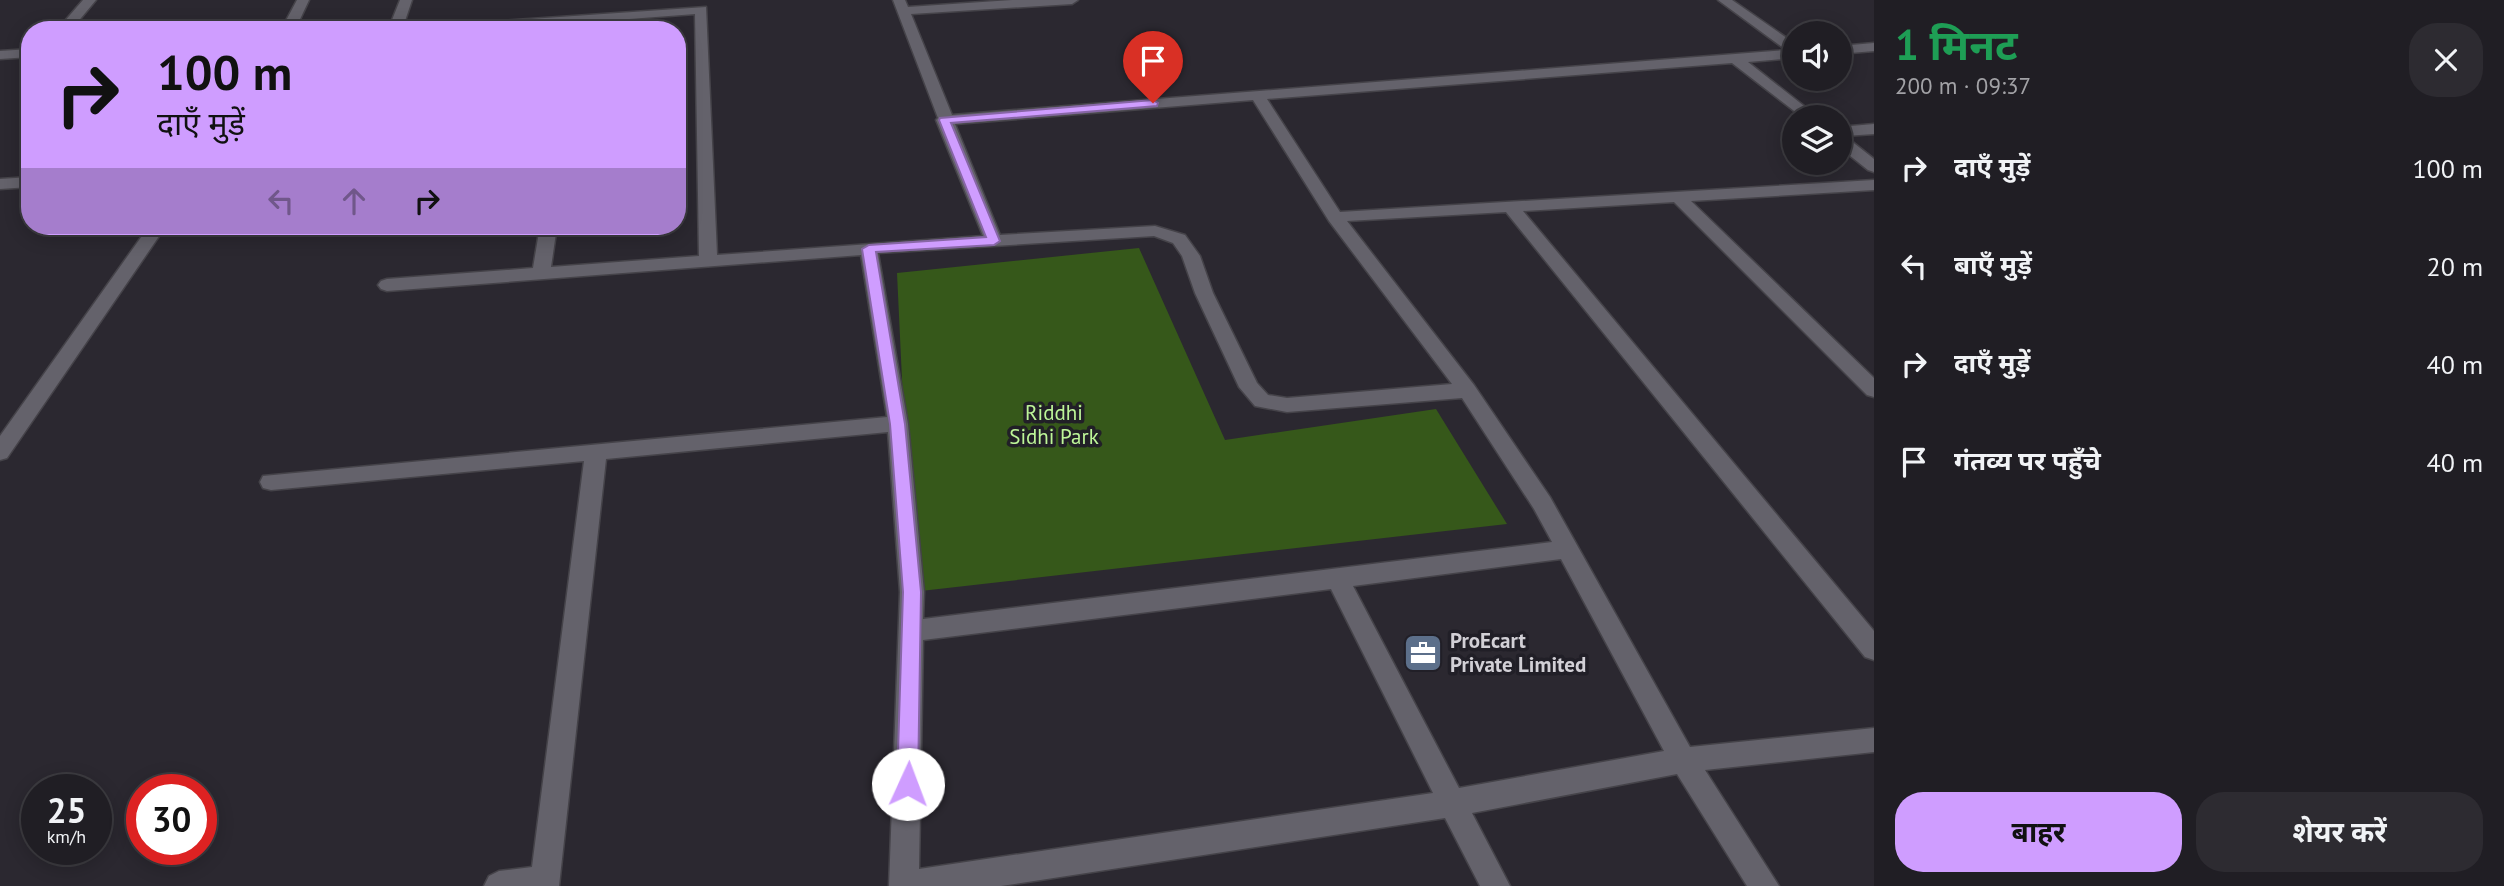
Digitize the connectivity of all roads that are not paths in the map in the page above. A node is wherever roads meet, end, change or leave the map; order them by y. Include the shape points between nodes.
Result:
1 (90, 0) edge
2 (303, 0) edge
3 (406, 0) edge
4 (1072, 0) edge
5 (1724, 0) edge
6 (1022, 2) edge
7 (901, 5) edge
8 (72, 21) edge
9 (292, 21) edge
10 (399, 21) edge
11 (603, 21) edge
12 (1782, 43) edge
13 (1874, 47) edge
14 (1852, 49) edge
15 (1782, 53) edge
16 (21, 54) edge
17 (0, 55) edge
18 (1736, 59) junction
19 (1257, 95) junction
20 (1795, 105) edge
21 (944, 120) junction
22 (1874, 129) edge
23 (1852, 131) edge
24 (1852, 149) edge
25 (1874, 166) edge
26 (21, 183) edge
27 (0, 184) edge
28 (1874, 185) edge
29 (1678, 197) junction
30 (1511, 206) junction
31 (1335, 217) junction
32 (151, 235) edge
33 (547, 235) edge
34 (994, 241) junction
35 (869, 249) junction
36 (708, 261) junction
37 (541, 274) junction
38 (387, 285) dead end
39 (1467, 390) junction
40 (1874, 390) edge
41 (898, 424) junction
42 (0, 452) edge
43 (596, 452) junction
44 (271, 482) dead end
45 (1569, 549) junction
46 (1338, 580) junction
47 (913, 631) junction
48 (1874, 649) edge
49 (1874, 740) edge
50 (1683, 760) junction
51 (1453, 803) junction
52 (544, 883) edge
53 (499, 886) edge
54 (905, 886) edge
55 (1494, 886) edge
56 (1763, 886) edge

1 - 8 street
2 - 9 street
3 - 10 street
4 - 6 street
5 - 12 street
6 - 7 street
7 - 21 street
11 - 36 street via 701,10
13 - 14 street
15 - 18 street
16 - 17 street
18 - 19 street
18 - 20 street
19 - 21 street
19 - 31 street
21 - 34 street
22 - 23 street
24 - 25 street
26 - 27 street
28 - 29 street
29 - 30 street
29 - 40 street
30 - 31 street
30 - 48 street
31 - 39 street
32 - 42 street
33 - 37 street
34 - 35 street
34 - 39 street via 1155,231 1179,239 1191,256 1249,387 1262,401 1287,405
35 - 36 street
35 - 41 street
36 - 37 street
37 - 38 street
39 - 45 street
41 - 43 street
41 - 47 street
43 - 44 street
43 - 52 street
45 - 46 street
45 - 50 street
46 - 47 street
46 - 51 street
47 - 54 street
49 - 50 street
50 - 51 street
50 - 56 street
51 - 54 street
51 - 55 street
52 - 53 street

